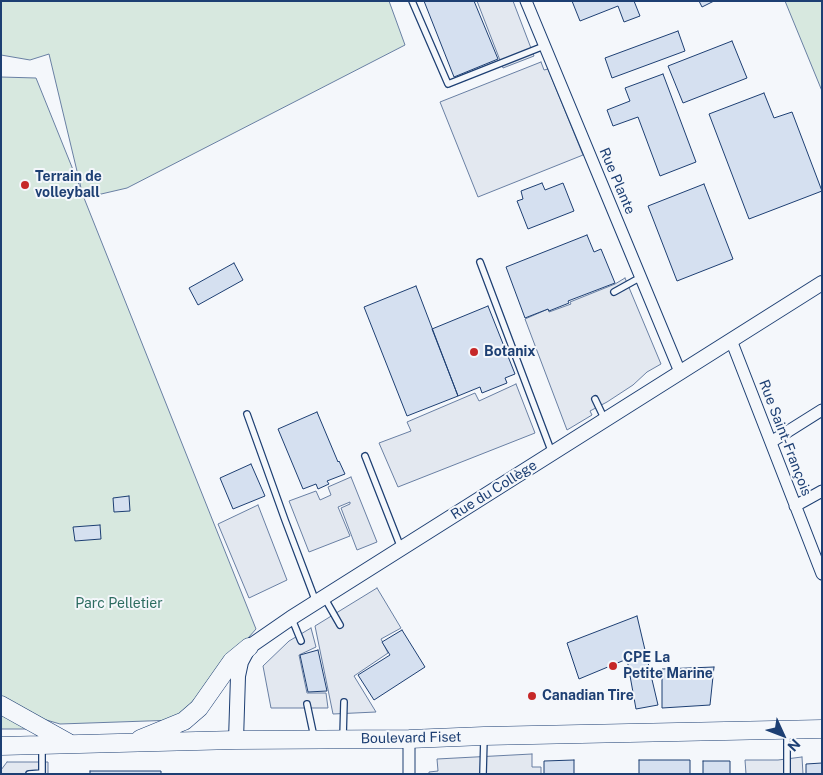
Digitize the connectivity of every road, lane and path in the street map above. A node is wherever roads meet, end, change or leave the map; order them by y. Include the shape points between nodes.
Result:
1 (412, 1) edge
2 (526, 1) edge
3 (544, 46) junction
4 (480, 262) dead end
5 (641, 277) junction
6 (822, 283) edge
7 (614, 292) dead end
8 (731, 340) junction
9 (680, 372) junction
10 (595, 399) dead end
11 (822, 410) edge
12 (247, 414) dead end
13 (605, 420) junction
14 (771, 442) junction
15 (552, 453) junction
16 (365, 456) dead end
17 (822, 491) edge
18 (796, 506) junction
19 (401, 548) junction
20 (822, 574) edge
21 (320, 599) junction
22 (291, 618) junction
23 (340, 625) dead end
24 (301, 641) dead end
25 (249, 647) junction
26 (344, 702) dead end
27 (307, 704) dead end
28 (1, 705) edge
29 (787, 730) junction
30 (822, 730) edge
31 (484, 736) junction
32 (314, 739) junction
33 (343, 739) junction
34 (409, 739) junction
35 (236, 740) junction
36 (129, 743) junction
37 (42, 745) junction
38 (72, 745) junction
39 (1, 746) edge
40 (42, 773) edge
41 (28, 774) edge
42 (409, 774) edge
43 (483, 774) edge
44 (787, 774) edge

1 - 3 lane via 448,84
2 - 3 street, Rue Plante
3 - 5 street, Rue Plante
4 - 15 lane
5 - 7 lane
5 - 9 street, Rue Plante
6 - 8 street, Rue du Collège
8 - 9 street, Rue du Collège
8 - 14 street, Rue Saint-François
9 - 13 street, Rue du Collège
10 - 13 lane
11 - 14 street
12 - 21 lane via 284,520
13 - 15 street, Rue du Collège
14 - 18 street, Rue Saint-François
15 - 19 street, Rue du Collège
16 - 19 lane
17 - 18 street
18 - 20 street, Rue Saint-François
19 - 21 street, Rue du Collège
21 - 22 street, Rue du Collège
21 - 23 lane
22 - 24 lane
22 - 25 street, Rue du Collège
25 - 35 street via 238,676
25 - 36 main road via 232,661 198,708 184,721
26 - 33 lane
27 - 32 lane
28 - 38 main road
29 - 30 main road, Boulevard Fiset
29 - 31 main road, Boulevard Fiset
29 - 44 lane
31 - 34 main road, Boulevard Fiset
31 - 43 lane
32 - 33 main road, Boulevard Fiset
32 - 35 main road, Boulevard Fiset
33 - 34 main road, Boulevard Fiset
34 - 42 street
35 - 36 main road, Boulevard Fiset
36 - 38 main road, Boulevard Fiset
37 - 38 main road, Boulevard Fiset
37 - 39 main road, Boulevard Fiset
37 - 40 lane
40 - 41 lane

